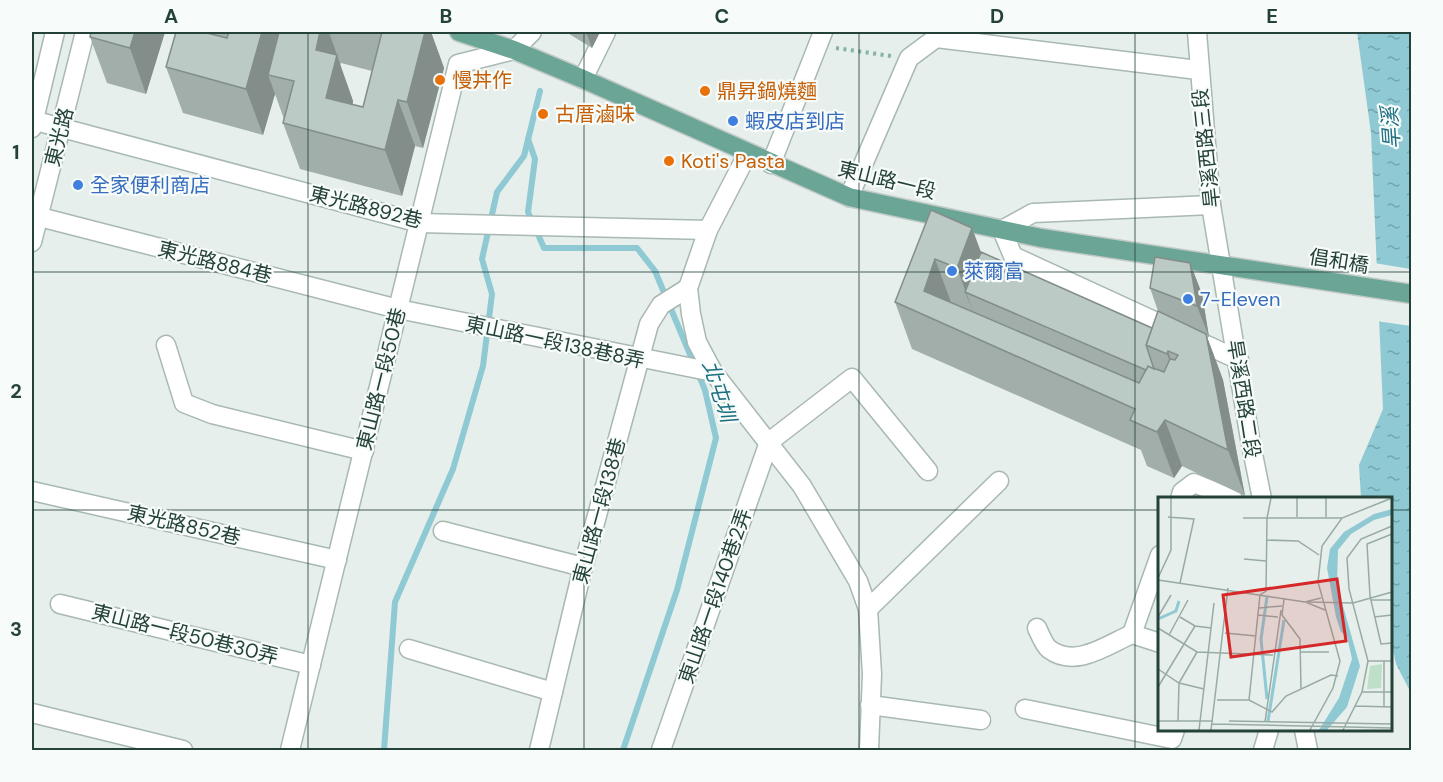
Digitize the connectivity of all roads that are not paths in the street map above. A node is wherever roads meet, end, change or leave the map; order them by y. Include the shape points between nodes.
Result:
1 (55, 32) edge
2 (85, 32) edge
3 (459, 32) edge
4 (532, 32) edge
5 (606, 32) edge
6 (1197, 32) edge
7 (820, 38) edge
8 (514, 50) junction
9 (1198, 70) junction
10 (583, 79) junction
11 (32, 123) edge
12 (62, 128) junction
13 (748, 153) junction
14 (771, 164) junction
15 (849, 197) junction
16 (1211, 205) junction
17 (35, 216) edge
18 (420, 223) junction
19 (708, 230) junction
20 (1002, 230) junction
21 (32, 242) edge
22 (1221, 264) junction
23 (1259, 271) joint
24 (688, 288) junction
25 (1412, 294) edge
26 (398, 309) junction
27 (166, 345) dead end
28 (639, 359) junction
29 (1239, 360) junction
30 (712, 372) junction
31 (769, 442) junction
32 (364, 451) junction
33 (928, 471) dead end
34 (999, 481) dead end
35 (32, 491) edge
36 (1180, 497) edge
37 (1230, 497) edge
38 (1262, 497) edge
39 (443, 531) dead end
40 (337, 560) junction
41 (1158, 565) edge
42 (583, 567) junction
43 (60, 604) dead end
44 (868, 609) junction
45 (1037, 628) dead end
46 (1132, 634) junction
47 (1158, 642) edge
48 (409, 649) dead end
49 (311, 665) junction
50 (553, 692) junction
51 (870, 705) junction
52 (1025, 709) dead end
53 (32, 712) edge
54 (981, 720) dead end
55 (1174, 731) edge
56 (1268, 731) edge
57 (1304, 731) edge
58 (183, 750) edge
59 (291, 750) edge
60 (539, 750) edge
61 (661, 750) edge
62 (869, 750) edge
63 (1263, 750) edge
64 (1308, 750) edge

1 - 11 street, 東光路
2 - 12 street, 東光路
3 - 8 main road, 東山路一段
4 - 8 street
5 - 10 street
6 - 9 street, 旱溪西路三段
7 - 14 street
8 - 10 main road, 東山路一段
8 - 18 street, 東山路一段50巷 via 458,64
9 - 15 street via 936,38 909,58
9 - 16 street, 旱溪西路三段
10 - 13 main road, 東山路一段
11 - 12 street, 東光路892巷
12 - 17 street, 東光路
12 - 18 street, 東光路892巷
13 - 14 main road, 東山路一段
13 - 19 street
14 - 15 main road, 東山路一段
15 - 20 main road, 東山路一段
16 - 20 street via 1033,213
16 - 22 street, 旱溪西路三段
17 - 21 street, 東光路
17 - 26 street, 東光路884巷
18 - 19 street, 東光路892巷
18 - 26 street, 東山路一段50巷
19 - 24 street
20 - 22 main road, 東山路一段
20 - 29 street via 1013,256
22 - 23 main road, 東山路一段
22 - 29 street, 旱溪西路二段
23 - 25 main road, 倡和橋
24 - 28 street, 東山路一段138巷 via 661,305 649,324
24 - 30 street via 697,342
26 - 28 street, 東山路一段138巷8弄
26 - 32 street, 東山路一段50巷
27 - 32 street via 184,404
28 - 30 street, 東山路一段138巷8弄
28 - 42 street, 東山路一段138巷
29 - 38 street, 旱溪西路二段
30 - 31 street
31 - 33 street via 852,378
31 - 44 street via 802,486 858,581
31 - 61 street, 東山路一段140巷2弄
32 - 40 street, 東山路一段50巷
34 - 44 street
35 - 40 street, 東光路852巷
36 - 37 street via 1194,483
39 - 42 street
40 - 49 street, 東山路一段50巷
41 - 46 street
42 - 50 street, 東山路一段138巷
43 - 49 street, 東山路一段50巷30弄
44 - 51 street
45 - 46 street via 1048,648 1070,658 1084,656
46 - 47 street
48 - 50 street
49 - 59 street, 東山路一段50巷
50 - 60 street, 東山路一段138巷
51 - 54 street
51 - 62 street
52 - 55 street via 1172,739
53 - 58 street
56 - 63 street
57 - 64 street

